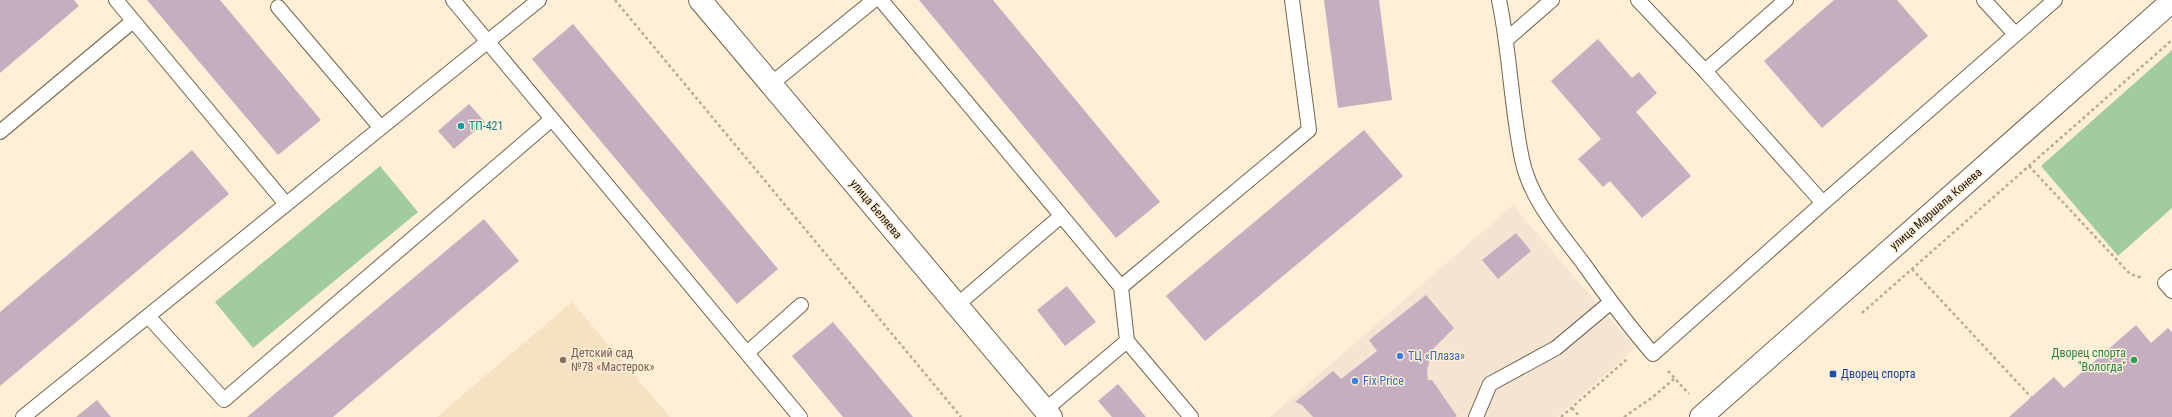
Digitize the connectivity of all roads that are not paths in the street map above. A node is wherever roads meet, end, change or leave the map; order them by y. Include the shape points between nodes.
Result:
1 (116, 0) edge
2 (453, 0) edge
3 (539, 0) edge
4 (700, 0) edge
5 (874, 0) edge
6 (881, 0) edge
7 (1292, 0) edge
8 (1499, 0) edge
9 (1552, 0) edge
10 (1638, 0) edge
11 (1786, 0) edge
12 (1984, 0) edge
13 (2055, 0) edge
14 (2172, 1) edge
15 (278, 7) dead end
16 (133, 21) junction
17 (2015, 34) junction
18 (1506, 40) junction
19 (488, 41) junction
20 (1705, 71) junction
21 (771, 84) junction
22 (552, 119) junction
23 (381, 128) junction
24 (0, 132) edge
25 (1823, 203) junction
26 (286, 204) junction
27 (1061, 216) junction
28 (1121, 288) junction
29 (1611, 302) junction
30 (801, 305) dead end
31 (957, 305) junction
32 (148, 316) junction
33 (1127, 341) junction
34 (747, 353) junction
35 (1048, 413) edge
36 (1704, 415) edge
37 (23, 417) edge
38 (800, 417) edge
39 (1191, 417) edge
40 (1476, 417) edge

1 - 16 lane
2 - 19 lane
3 - 19 lane
4 - 21 main road, улица Беляева
5 - 21 lane
6 - 27 lane
7 - 28 lane via 1309,130
8 - 18 lane
9 - 18 lane
10 - 20 lane
11 - 20 lane
12 - 17 lane
13 - 17 lane
14 - 36 main road, улица Маршала Конева
15 - 23 lane
16 - 24 lane
16 - 26 lane
17 - 25 lane
18 - 29 lane via 1522,159 1530,184 1541,205
19 - 22 lane
19 - 23 lane
20 - 25 lane
21 - 31 main road, улица Беляева
22 - 32 lane via 224,400
22 - 34 lane
23 - 26 lane
25 - 29 lane via 1653,354
26 - 32 lane
27 - 28 lane
27 - 31 lane
28 - 33 lane
29 - 40 lane via 1556,348 1490,384
30 - 34 lane
31 - 35 main road, улица Беляева
32 - 37 lane
33 - 35 lane
33 - 39 lane
34 - 38 lane

